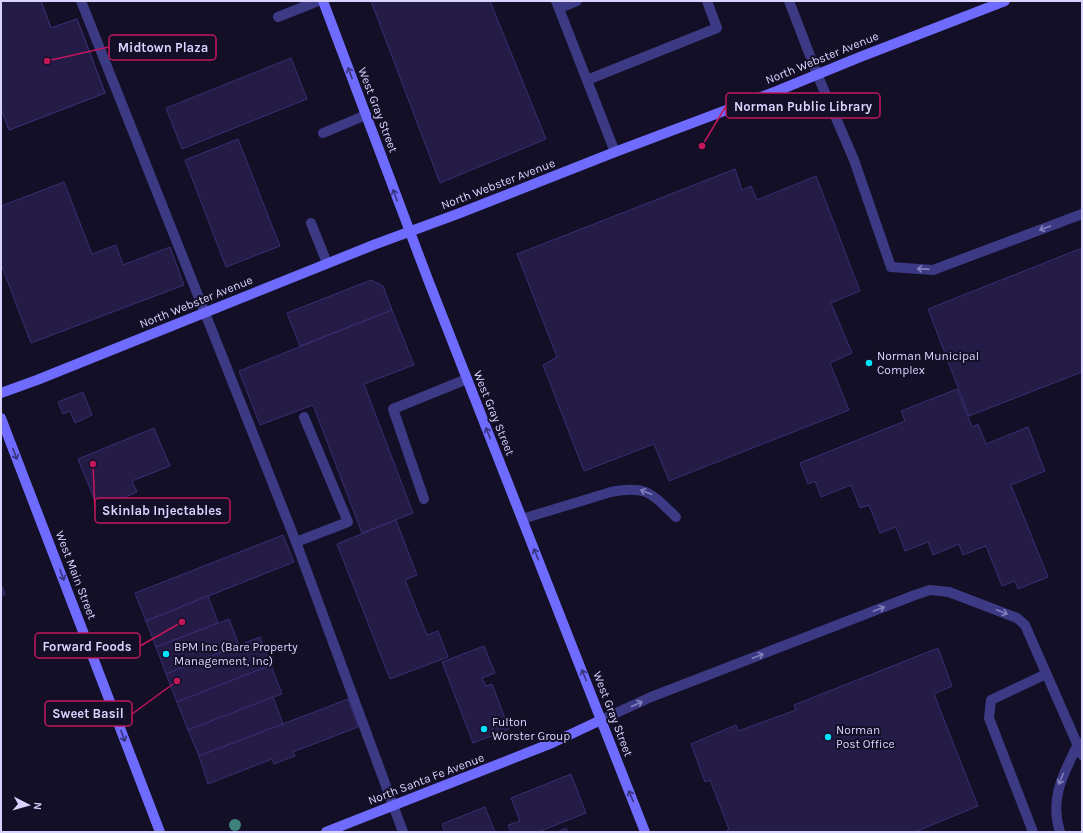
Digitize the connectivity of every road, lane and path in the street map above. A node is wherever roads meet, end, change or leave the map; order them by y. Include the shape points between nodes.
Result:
1 (80, 1) edge
2 (318, 1) edge
3 (323, 1) edge
4 (577, 1) edge
5 (707, 1) edge
6 (789, 1) edge
7 (1005, 1) edge
8 (558, 5) edge
9 (278, 17) dead end
10 (817, 74) junction
11 (587, 80) junction
12 (366, 115) junction
13 (323, 133) dead end
14 (615, 152) junction
15 (1082, 214) edge
16 (311, 223) dead end
17 (409, 231) junction
18 (326, 263) junction
19 (205, 312) junction
20 (467, 380) junction
21 (1, 393) edge
22 (304, 417) dead end
23 (1, 418) edge
24 (424, 499) dead end
25 (676, 517) dead end
26 (522, 519) junction
27 (296, 542) junction
28 (1046, 674) junction
29 (601, 720) junction
30 (1080, 743) edge
31 (1082, 755) edge
32 (394, 806) junction
33 (160, 832) edge
34 (326, 832) edge
35 (404, 832) edge
36 (645, 832) edge
37 (1033, 832) edge
38 (1060, 832) edge

1 - 19 street
2 - 9 street
12 -> 3 street, West Gray Street
4 - 8 street
5 - 11 street via 717,28
6 - 10 street
7 - 10 street, North Webster Avenue
8 - 11 street
10 - 14 street, North Webster Avenue
15 -> 10 street via 933,270 891,266 854,160
11 - 14 street
12 - 13 street
17 -> 12 street, West Gray Street
14 - 17 street, North Webster Avenue
16 - 18 street
17 - 18 street, North Webster Avenue
17 - 20 street, West Gray Street
18 - 19 street, North Webster Avenue
19 - 21 street, North Webster Avenue
19 - 27 street
20 - 24 street via 393,409
26 -> 20 street, West Gray Street
22 - 27 street via 348,522
23 -> 33 street, West Main Street
25 -> 26 street via 656,497 644,490 625,489
29 -> 26 street, West Gray Street
27 - 32 street
29 -> 28 street via 706,675 930,590 949,592 1017,618 1025,625
28 - 30 street
28 - 37 street via 991,700 989,718
29 - 32 street, North Santa Fe Avenue via 556,742
36 -> 29 street, West Gray Street
30 - 31 street
30 -> 38 street via 1059,784 1056,803
32 - 34 street, North Santa Fe Avenue
32 - 35 street

